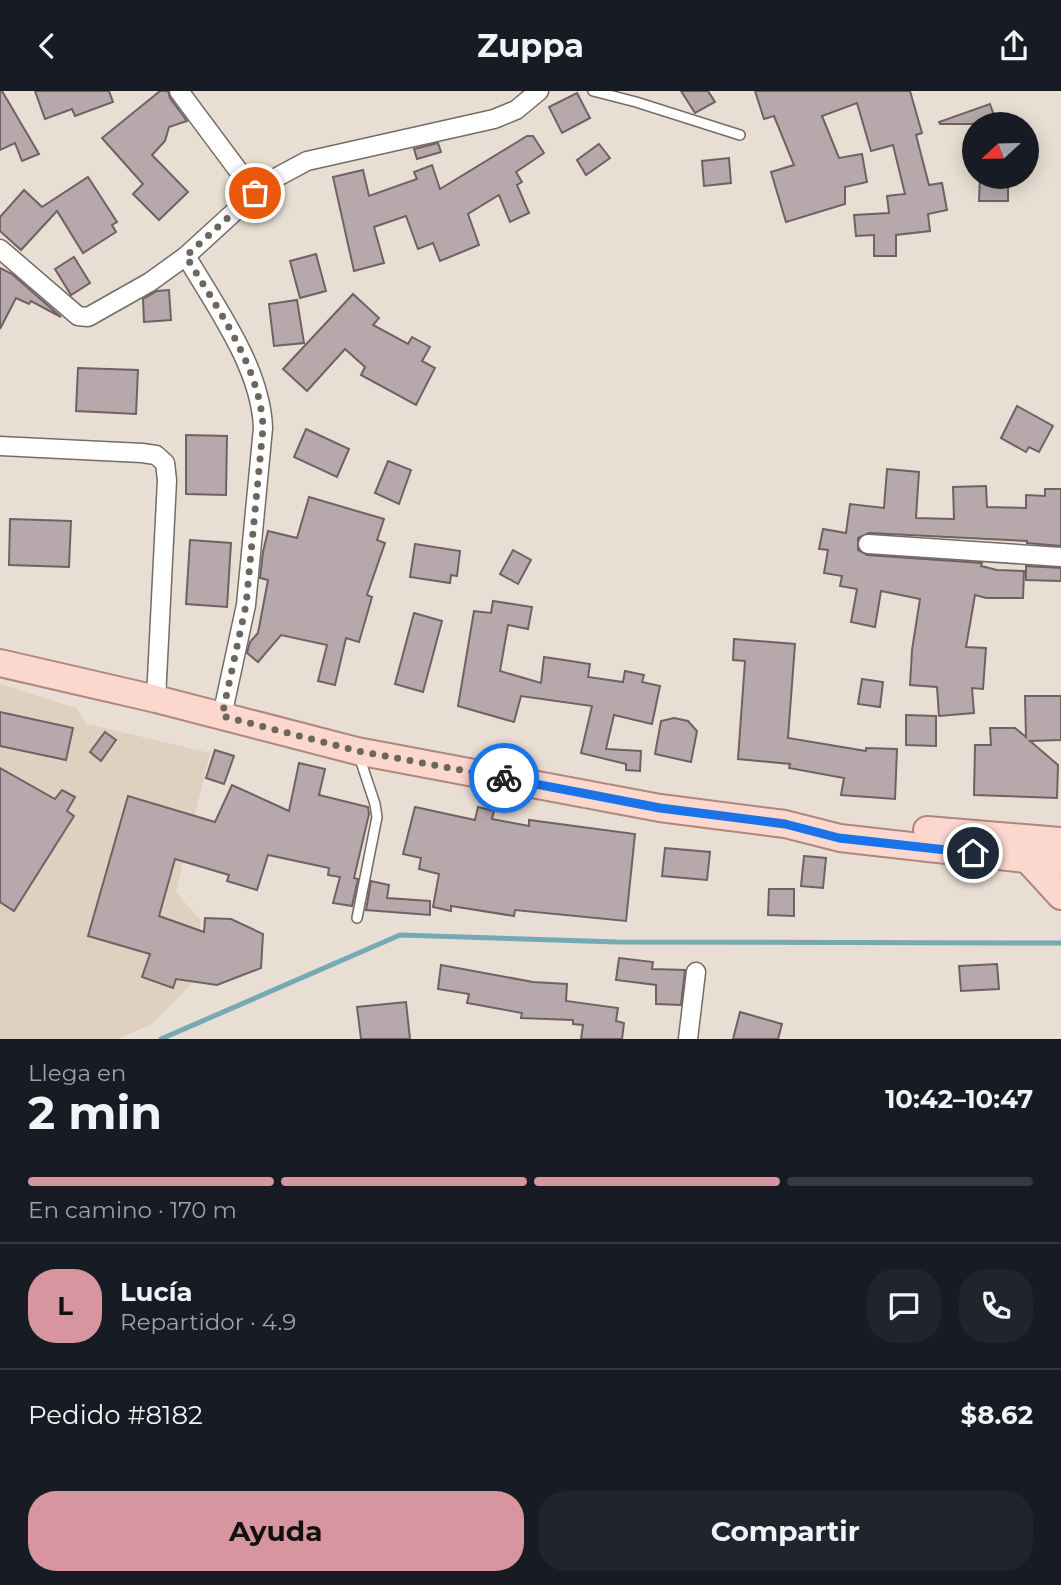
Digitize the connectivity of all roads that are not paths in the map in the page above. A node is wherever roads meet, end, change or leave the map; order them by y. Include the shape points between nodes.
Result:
1 (179, 91) edge
2 (539, 91) edge
3 (593, 91) edge
4 (740, 135) dead end
5 (255, 193) junction
6 (0, 249) edge
7 (186, 256) junction
8 (0, 446) edge
9 (868, 544) dead end
10 (1061, 557) edge
11 (0, 663) edge
12 (156, 699) junction
13 (222, 716) junction
14 (358, 751) junction
15 (785, 824) junction
16 (1060, 856) edge
17 (1027, 859) junction
18 (1061, 896) edge
19 (357, 918) dead end
20 (696, 972) dead end
21 (688, 1039) edge

1 - 5 street
2 - 5 street via 516,110 494,119 307,161
3 - 4 lane
5 - 7 street
6 - 7 street via 78,316 88,317
7 - 13 street via 228,328 257,388 262,410 246,605
8 - 12 street via 142,453 156,455 165,463
9 - 10 street
11 - 12 main road
12 - 13 main road
13 - 14 main road
14 - 15 main road via 660,808
14 - 19 lane via 377,817
15 - 16 main road via 847,823
15 - 17 main road via 839,838
16 - 17 main road
17 - 18 main road
20 - 21 street

